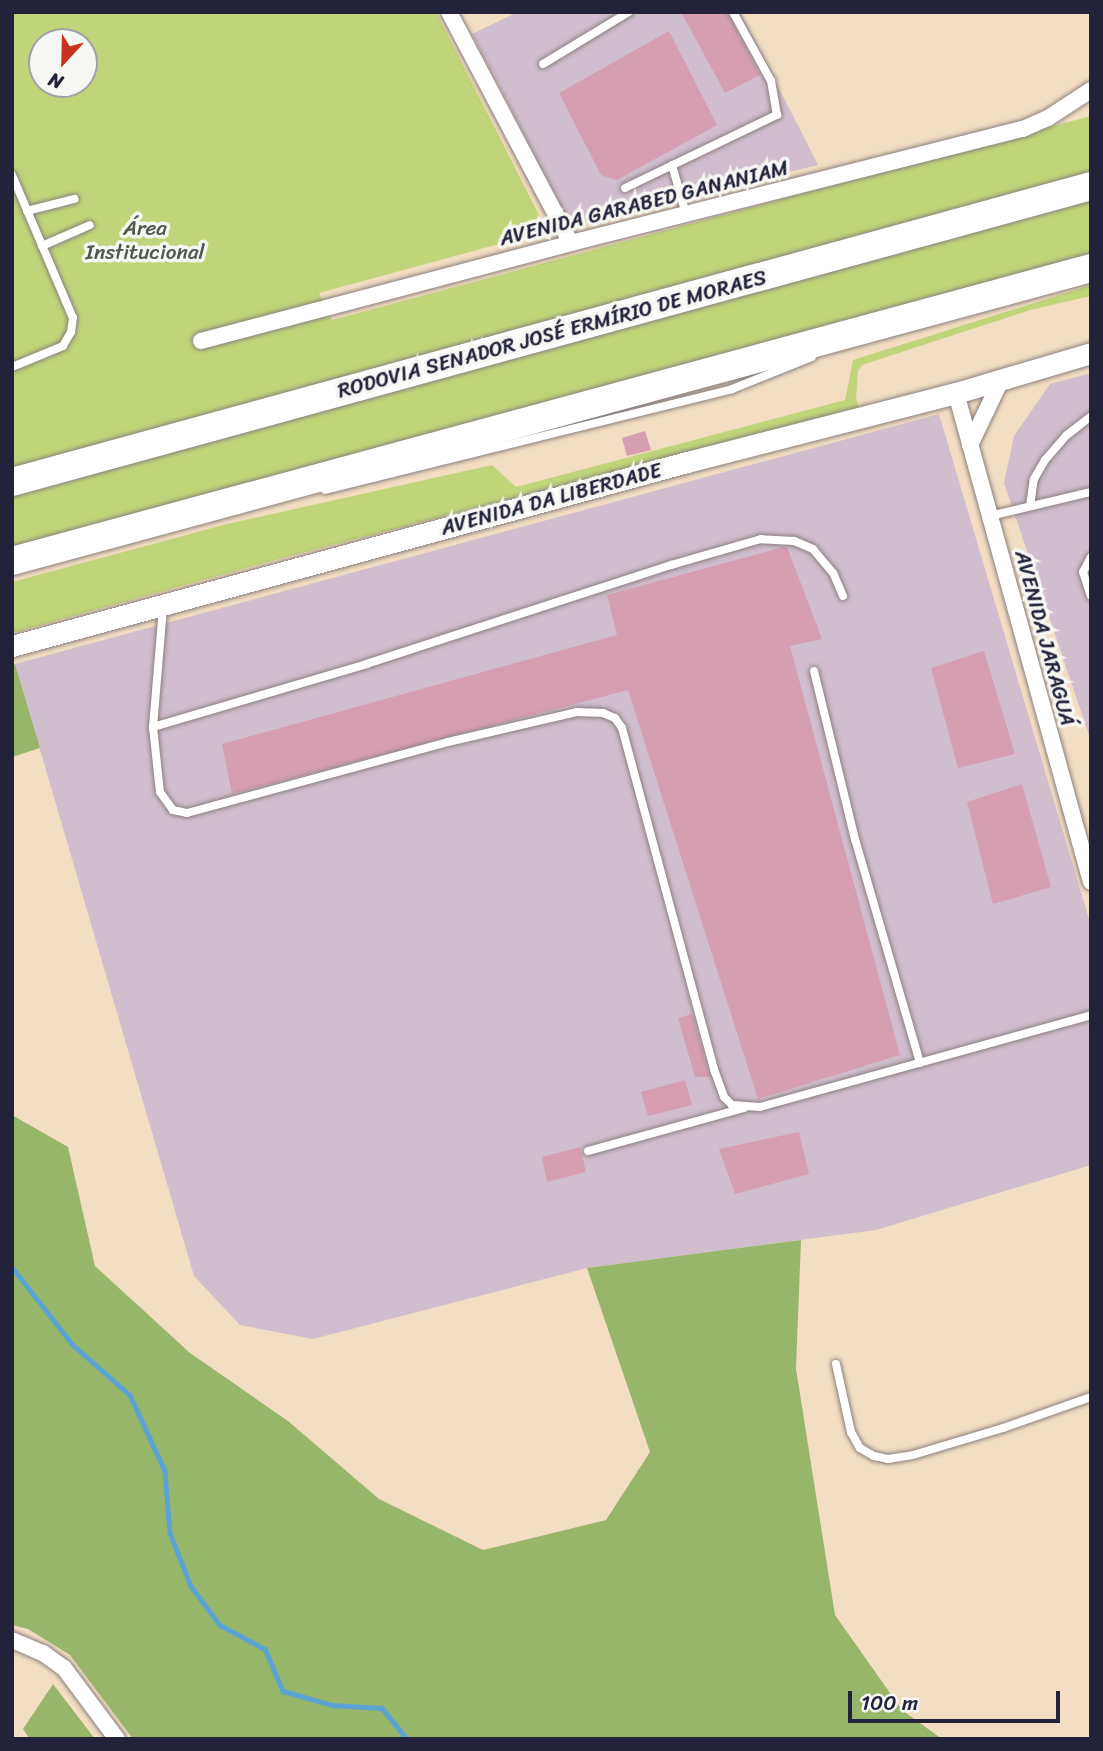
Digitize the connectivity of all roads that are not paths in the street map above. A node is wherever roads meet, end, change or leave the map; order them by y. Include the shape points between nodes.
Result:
1 (449, 12) edge
2 (629, 12) edge
3 (733, 12) edge
4 (543, 64) dead end
5 (1091, 90) edge
6 (672, 165) junction
7 (12, 175) edge
8 (1091, 186) edge
9 (625, 188) dead end
10 (74, 199) dead end
11 (27, 211) junction
12 (686, 214) junction
13 (90, 225) dead end
14 (571, 243) junction
15 (42, 246) junction
16 (1091, 268) edge
17 (918, 315) junction
18 (201, 341) dead end
19 (833, 349) dead end
20 (1091, 352) edge
21 (821, 354) dead end
22 (12, 367) edge
23 (1002, 378) junction
24 (956, 393) junction
25 (1091, 416) edge
26 (970, 445) junction
27 (12, 482) edge
28 (1091, 492) edge
29 (311, 494) dead end
30 (1030, 506) junction
31 (244, 508) dead end
32 (188, 513) junction
33 (990, 516) junction
34 (1091, 557) edge
35 (12, 561) edge
36 (843, 596) dead end
37 (1091, 596) edge
38 (164, 604) junction
39 (12, 646) edge
40 (814, 671) dead end
41 (153, 727) junction
42 (1091, 882) edge
43 (1091, 1015) edge
44 (920, 1063) junction
45 (745, 1108) junction
46 (588, 1151) dead end
47 (836, 1364) dead end
48 (1091, 1397) edge
49 (12, 1640) edge
50 (117, 1739) edge

1 - 14 street
2 - 4 lane
3 - 6 lane via 771,81 777,115
5 - 12 street, AVENIDA GARABED GANANIAM via 1023,130
6 - 9 lane
6 - 12 lane
7 - 11 lane
8 - 27 highway, RODOVIA SENADOR JOSÉ ERMÍRIO DE MORAES
10 - 11 lane
11 - 15 lane
12 - 14 street, AVENIDA GARABED GANANIAM
13 - 15 lane
14 - 18 street, AVENIDA GARABED GANANIAM
15 - 22 lane via 73,318 71,332 63,346
16 - 17 highway
17 - 19 lane
17 - 32 highway
20 - 23 street, AVENIDA DA LIBERDADE
21 - 29 lane via 732,389
23 - 24 street, AVENIDA DA LIBERDADE
23 - 26 street
24 - 26 street, AVENIDA JARAGUÁ
24 - 38 street, AVENIDA DA LIBERDADE
25 - 30 lane via 1045,460 1034,479
26 - 33 street, AVENIDA JARAGUÁ
28 - 30 lane
30 - 33 lane
31 - 32 lane
32 - 35 highway
33 - 42 street, AVENIDA JARAGUÁ
34 - 37 lane via 1083,572
36 - 41 lane via 833,573 813,549 794,541 761,539
38 - 39 street, AVENIDA DA LIBERDADE
38 - 41 lane
40 - 44 lane via 855,839
41 - 45 lane via 160,792 173,810 187,813 577,712 615,718 625,739 715,1072 724,1097
43 - 44 lane
44 - 45 lane
45 - 46 lane
47 - 48 lane via 851,1432 860,1448 888,1459 1003,1428
49 - 50 street via 64,1668

